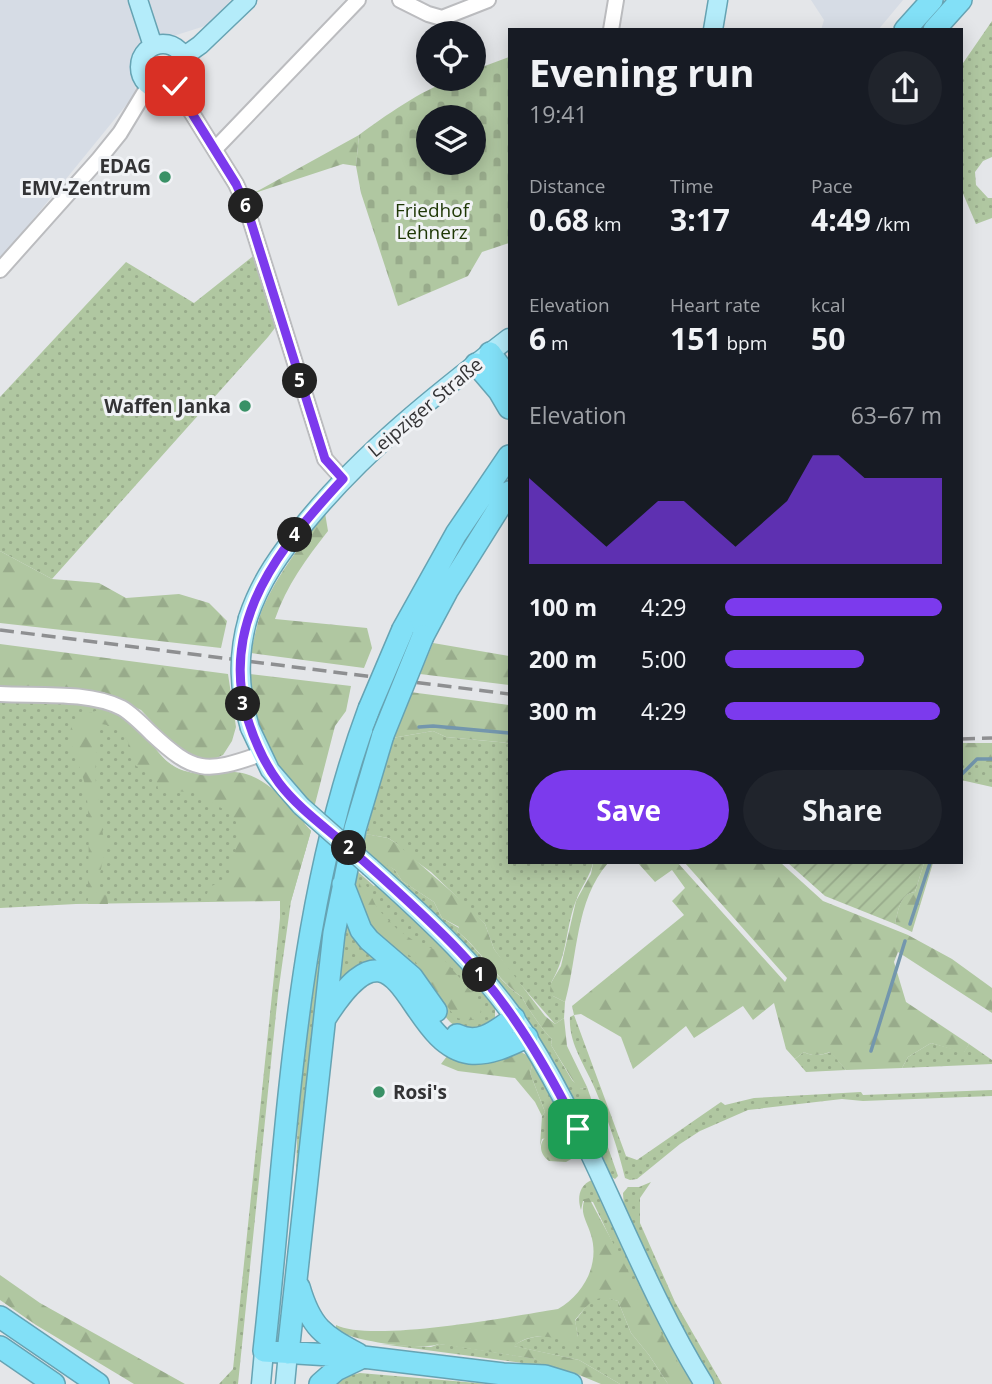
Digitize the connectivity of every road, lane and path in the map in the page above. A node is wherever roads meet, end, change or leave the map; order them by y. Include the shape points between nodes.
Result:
1 (138, 0) edge
2 (247, 0) edge
3 (358, 0) edge
4 (400, 0) edge
5 (488, 0) edge
6 (616, 0) edge
7 (718, 0) edge
8 (932, 0) edge
9 (961, 0) edge
10 (611, 28) edge
11 (713, 28) edge
12 (907, 28) edge
13 (936, 28) edge
14 (153, 46) junction
15 (183, 57) junction
16 (149, 85) junction
17 (175, 86) junction
18 (215, 149) junction
19 (0, 270) edge
20 (508, 339) edge
21 (483, 358) junction
22 (508, 378) edge
23 (508, 406) edge
24 (506, 460) edge
25 (343, 479) junction
26 (508, 494) edge
27 (413, 633) junction
28 (0, 694) edge
29 (261, 754) junction
30 (343, 883) junction
31 (514, 1018) junction
32 (323, 1022) junction
33 (527, 1037) junction
34 (297, 1279) junction
35 (0, 1317) edge
36 (0, 1347) edge
37 (264, 1351) junction
38 (288, 1353) junction
39 (363, 1357) junction
40 (503, 1374) junction
41 (54, 1384) edge
42 (99, 1384) edge
43 (261, 1384) edge
44 (285, 1384) edge
45 (320, 1384) edge
46 (527, 1384) edge
47 (571, 1384) edge
48 (704, 1384) edge

1 - 14 main road
2 - 15 main road
3 - 18 street
4 - 5 street via 442,18
6 - 10 street
7 - 11 main road
8 - 12 highway
9 - 13 highway
14 - 15 main road via 167,44
14 - 16 main road via 140,64
15 - 17 main road via 184,76
16 - 17 main road via 162,90
16 - 19 street via 120,133
17 - 18 street
18 - 25 street via 246,206 325,459
20 - 21 main road, Leipziger Straße
21 - 22 highway
21 - 23 highway
21 - 25 main road, Leipziger Straße
24 - 27 highway via 456,534
25 - 29 main road, Leipziger Straße, bridge via 272,566 248,618 239,681
26 - 27 highway via 447,591
27 - 30 highway, bridge
27 - 37 highway, bridge via 369,709 336,814 312,932 296,1047
28 - 29 street via 96,699 123,709 174,755 192,764 219,767
29 - 31 main road, Leipziger Straße, bridge via 280,785 462,954
30 - 31 highway via 361,930 412,977 447,1028 471,1040 483,1038
30 - 32 highway
31 - 33 main road, Leipziger Straße
32 - 33 highway via 357,978 379,970 393,977 441,1038 457,1049 490,1052
32 - 34 highway
33 - 48 main road, Leipziger Straße via 566,1104 658,1303
34 - 38 highway
34 - 39 highway via 311,1320 329,1338
35 - 42 highway
36 - 41 highway
37 - 38 highway
37 - 43 main road
38 - 39 highway
38 - 44 main road
39 - 40 highway
39 - 45 highway
40 - 46 highway
40 - 47 highway via 545,1376

